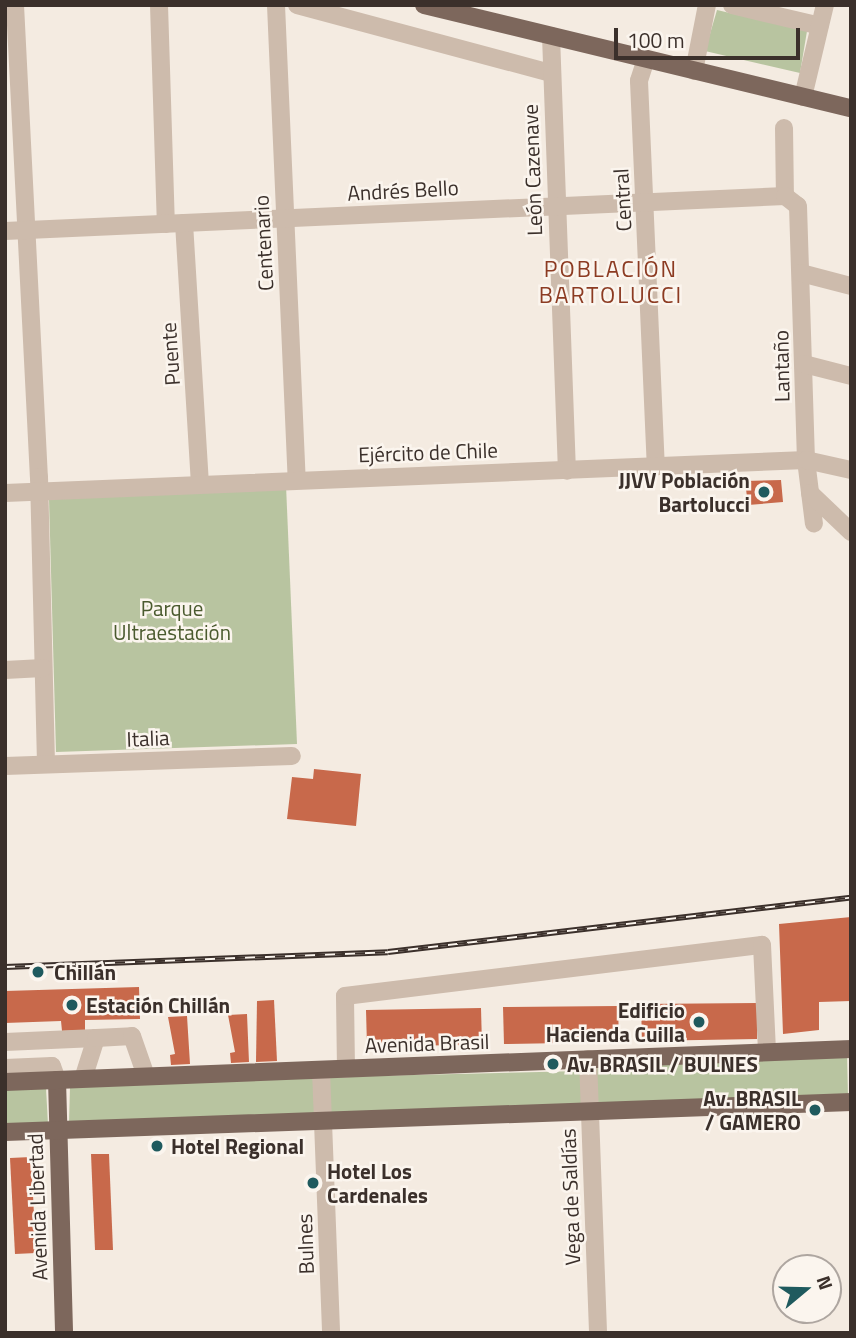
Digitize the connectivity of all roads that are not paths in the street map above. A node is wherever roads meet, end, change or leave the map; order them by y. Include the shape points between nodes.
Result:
1 (15, 5) edge
2 (159, 5) edge
3 (276, 5) edge
4 (297, 5) edge
5 (707, 5) edge
6 (732, 5) edge
7 (825, 5) edge
8 (435, 7) edge
9 (820, 26) junction
10 (551, 36) junction
11 (646, 59) junction
12 (694, 71) junction
13 (551, 73) junction
14 (803, 97) junction
15 (851, 108) edge
16 (784, 128) dead end
17 (792, 201) junction
18 (645, 202) junction
19 (556, 206) junction
20 (285, 218) junction
21 (184, 223) junction
22 (166, 224) junction
23 (25, 230) junction
24 (5, 231) edge
25 (801, 273) junction
26 (851, 286) edge
27 (804, 364) junction
28 (851, 376) edge
29 (806, 460) junction
30 (656, 467) junction
31 (851, 470) edge
32 (567, 471) junction
33 (297, 479) junction
34 (200, 482) junction
35 (39, 491) junction
36 (810, 492) junction
37 (5, 493) edge
38 (814, 524) dead end
39 (851, 532) edge
40 (43, 668) junction
41 (5, 670) edge
42 (292, 756) dead end
43 (46, 764) junction
44 (5, 766) edge
45 (96, 1038) junction
46 (5, 1042) edge
47 (851, 1049) edge
48 (767, 1052) junction
49 (588, 1059) junction
50 (5, 1068) edge
51 (346, 1069) junction
52 (321, 1070) junction
53 (146, 1076) junction
54 (83, 1079) junction
55 (57, 1080) junction
56 (5, 1082) edge
57 (851, 1102) edge
58 (590, 1111) junction
59 (323, 1121) junction
60 (56, 1131) junction
61 (5, 1132) edge
62 (64, 1333) edge
63 (331, 1333) edge
64 (598, 1333) edge

1 - 23 street
2 - 22 street
3 - 20 street, Centenario
4 - 13 street
5 - 12 street
6 - 9 street
7 - 9 street
8 - 10 main road
9 - 14 street
10 - 11 main road
10 - 13 street, León Cazenave
11 - 12 main road
11 - 18 street, Central via 639,81
12 - 14 main road
13 - 19 street, León Cazenave
14 - 15 main road
16 - 17 street, Lantaño
17 - 18 street, Andrés Bello
17 - 25 street, Lantaño
18 - 19 street, Andrés Bello
18 - 30 street, Central
19 - 20 street, Andrés Bello
19 - 32 street, León Cazenave
20 - 21 street, Andrés Bello
20 - 33 street, Centenario
21 - 22 street, Andrés Bello
21 - 34 street, Puente
22 - 23 street, Andrés Bello
23 - 24 street, Andrés Bello
23 - 35 street
25 - 26 street
25 - 27 street, Lantaño
27 - 28 street
27 - 29 street, Lantaño
29 - 30 street, Ejército de Chile
29 - 31 street, Ejército de Chile
29 - 36 street, Lantaño
30 - 32 street, Ejército de Chile
32 - 33 street, Ejército de Chile
33 - 34 street, Ejército de Chile
34 - 35 street, Ejército de Chile
35 - 37 street, Ejército de Chile
35 - 40 street
36 - 38 street, Lantaño
36 - 39 street
40 - 41 street
40 - 43 street
42 - 43 street, Italia
43 - 44 street, Italia
45 - 46 street
45 - 53 street via 132,1035
45 - 54 street
47 - 48 main road, Avenida Brasil
48 - 49 main road, Avenida Brasil
48 - 51 street via 762,945 345,996
49 - 51 main road, Avenida Brasil
49 - 58 street, Vega de Saldías
50 - 55 street via 52,1066
51 - 52 main road, Avenida Brasil
52 - 53 main road, Avenida Brasil
52 - 59 street, Bulnes
53 - 54 main road, Avenida Brasil
54 - 55 main road, Avenida Brasil
55 - 56 main road, Avenida Brasil
55 - 60 main road, Avenida Libertad
57 - 58 main road
58 - 59 main road
58 - 64 street, Vega de Saldías
59 - 60 main road
59 - 63 street, Bulnes
60 - 61 main road
60 - 62 main road, Avenida Libertad

